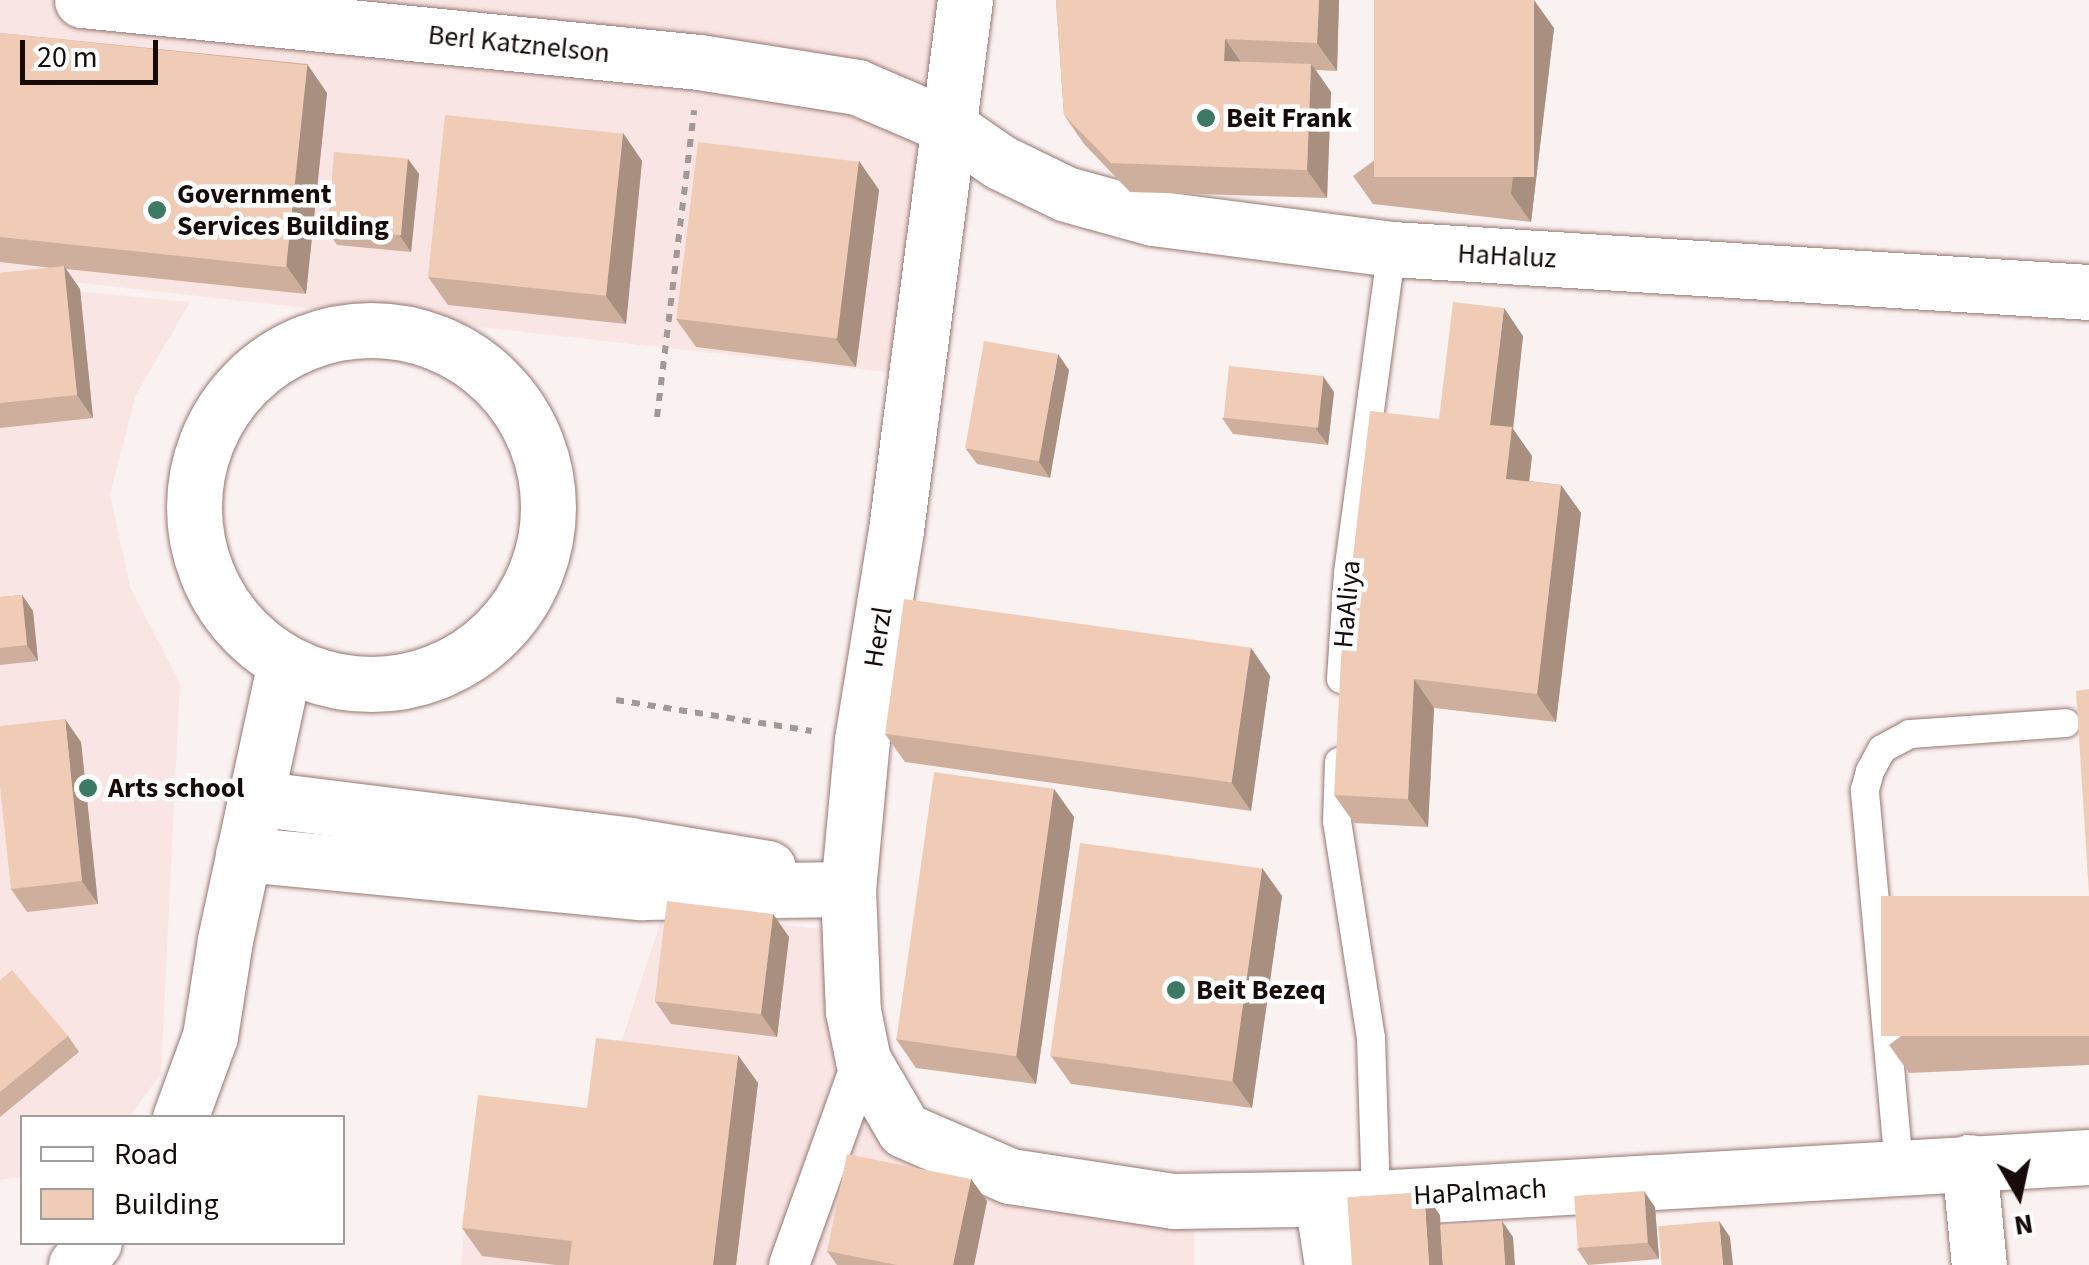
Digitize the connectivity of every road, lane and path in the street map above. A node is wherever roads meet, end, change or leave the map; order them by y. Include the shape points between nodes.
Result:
1 (82, 0) edge
2 (965, 0) edge
3 (699, 62) junction
4 (948, 126) junction
5 (1392, 249) junction
6 (2089, 292) edge
7 (657, 417) dead end
8 (284, 662) junction
9 (616, 700) dead end
10 (1340, 703) edge
11 (2066, 723) dead end
12 (862, 739) junction
13 (1339, 742) edge
14 (254, 798) junction
15 (243, 854) junction
16 (848, 889) junction
17 (862, 1060) junction
18 (181, 1115) edge
19 (2089, 1157) edge
20 (1969, 1162) junction
21 (1899, 1166) junction
22 (1376, 1198) junction
23 (1322, 1200) junction
24 (92, 1245) edge
25 (76, 1265) edge
26 (789, 1265) edge
27 (1332, 1265) edge
28 (1979, 1265) edge

1 - 3 street, Berl Katznelson
2 - 4 street, Herzl
3 - 4 street, Berl Katznelson via 857,87
3 - 7 path
4 - 5 street, HaHaluz via 1000,162 1066,194 1153,218
4 - 12 street, Herzl
5 - 6 street, HaHaluz
5 - 10 lane, HaAliya via 1348,573
8 - 8 street via 344,683 405,682 463,659 510,619 541,565 550,504 539,444 507,390 464,354 411,333 355,329 300,344 252,374 216,418 196,470 194,527 209,581 240,628
8 - 14 street
9 - 12 path
11 - 21 lane via 1910,734 1882,749 1870,771 1865,790
12 - 16 street, Herzl
13 - 22 lane via 1336,821 1371,1038
14 - 15 street
14 - 16 street via 647,848 756,865
15 - 16 street via 641,892
15 - 18 street via 210,1036
16 - 17 street, Herzl
17 - 23 street, HaPalmach via 904,1130 1010,1176 1174,1201
17 - 26 street, Herzl
19 - 20 street, HaPalmach
20 - 21 street, HaPalmach
20 - 28 street
21 - 22 street, HaPalmach
22 - 23 street, HaPalmach
23 - 27 street
24 - 25 street

